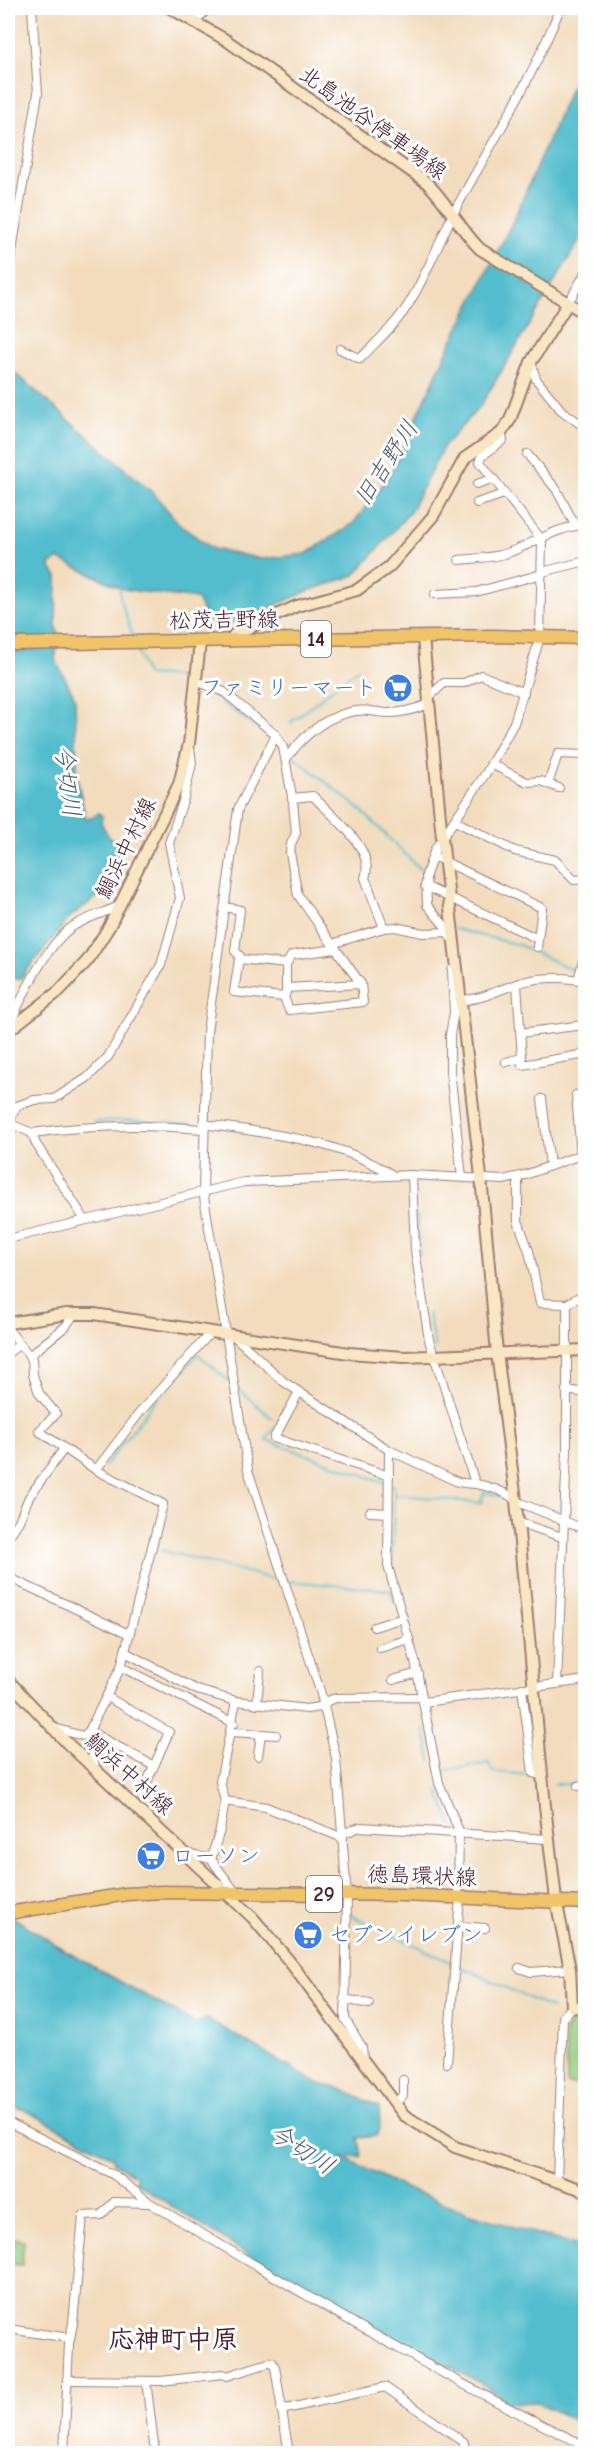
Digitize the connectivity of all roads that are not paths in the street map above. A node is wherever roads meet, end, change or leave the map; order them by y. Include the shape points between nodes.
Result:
1 (32, 8) edge
2 (170, 8) edge
3 (210, 8) edge
4 (560, 8) edge
5 (194, 21) junction
6 (454, 214) junction
7 (8, 275) edge
8 (584, 275) edge
9 (566, 301) junction
10 (585, 314) edge
11 (340, 349) dead end
12 (531, 362) junction
13 (585, 428) edge
14 (501, 433) junction
15 (527, 454) dead end
16 (492, 479) junction
17 (477, 484) dead end
18 (504, 494) junction
19 (477, 503) dead end
20 (575, 525) junction
21 (585, 525) edge
22 (541, 538) junction
23 (459, 560) dead end
24 (585, 561) edge
25 (542, 573) junction
26 (435, 594) dead end
27 (540, 637) junction
28 (423, 638) junction
29 (585, 638) edge
30 (229, 641) junction
31 (200, 642) junction
32 (8, 644) edge
33 (196, 681) junction
34 (524, 693) junction
35 (429, 701) junction
36 (276, 735) junction
37 (189, 744) junction
38 (585, 755) edge
39 (285, 759) junction
40 (491, 764) junction
41 (548, 784) junction
42 (559, 788) dead end
43 (292, 798) junction
44 (455, 821) junction
45 (442, 838) junction
46 (433, 856) junction
47 (445, 862) junction
48 (585, 879) edge
49 (425, 886) junction
50 (449, 897) junction
51 (119, 906) junction
52 (225, 907) junction
53 (384, 928) junction
54 (452, 931) junction
55 (334, 947) junction
56 (239, 959) junction
57 (585, 960) edge
58 (286, 964) junction
59 (582, 981) edge
60 (362, 984) junction
61 (517, 984) junction
62 (286, 988) junction
63 (284, 997) junction
64 (458, 1000) junction
65 (8, 1029) edge
66 (520, 1033) junction
67 (585, 1040) edge
68 (585, 1054) edge
69 (522, 1058) junction
70 (506, 1062) dead end
71 (576, 1095) dead end
72 (542, 1099) dead end
73 (8, 1123) edge
74 (203, 1127) junction
75 (32, 1133) junction
76 (583, 1154) edge
77 (585, 1165) edge
78 (550, 1166) junction
79 (412, 1174) junction
80 (392, 1175) junction
81 (462, 1177) junction
82 (518, 1177) junction
83 (481, 1178) junction
84 (203, 1191) junction
85 (85, 1220) junction
86 (9, 1236) edge
87 (585, 1293) edge
88 (567, 1304) junction
89 (74, 1314) junction
90 (8, 1323) edge
91 (8, 1329) edge
92 (211, 1332) junction
93 (230, 1335) junction
94 (19, 1345) junction
95 (585, 1350) edge
96 (565, 1351) junction
97 (8, 1353) edge
98 (497, 1353) junction
99 (435, 1355) junction
100 (29, 1356) junction
101 (566, 1390) junction
102 (299, 1392) junction
103 (585, 1393) edge
104 (63, 1450) junction
105 (389, 1450) junction
106 (96, 1470) junction
107 (389, 1476) junction
108 (475, 1483) junction
109 (516, 1501) junction
110 (370, 1512) dead end
111 (388, 1513) junction
112 (517, 1522) junction
113 (563, 1522) junction
114 (585, 1530) edge
115 (562, 1537) junction
116 (8, 1538) edge
117 (8, 1577) edge
118 (403, 1618) junction
119 (374, 1627) dead end
120 (129, 1634) junction
121 (409, 1639) junction
122 (380, 1648) dead end
123 (125, 1653) junction
124 (122, 1667) junction
125 (260, 1671) dead end
126 (418, 1673) junction
127 (8, 1680) edge
128 (393, 1680) dead end
129 (585, 1680) edge
130 (557, 1684) junction
131 (528, 1688) junction
132 (107, 1697) junction
133 (236, 1701) junction
134 (424, 1702) junction
135 (257, 1704) junction
136 (324, 1706) junction
137 (234, 1723) junction
138 (54, 1728) junction
139 (89, 1731) junction
140 (232, 1731) junction
141 (261, 1734) junction
142 (276, 1736) dead end
143 (258, 1756) dead end
144 (154, 1766) junction
145 (95, 1768) junction
146 (142, 1792) dead end
147 (225, 1801) junction
148 (459, 1833) junction
149 (343, 1836) junction
150 (548, 1839) junction
151 (186, 1853) junction
152 (211, 1859) junction
153 (232, 1893) junction
154 (347, 1895) junction
155 (459, 1897) junction
156 (556, 1900) junction
157 (585, 1903) edge
158 (8, 1913) edge
159 (459, 1926) junction
160 (485, 1928) dead end
161 (519, 1968) dead end
162 (570, 1969) junction
163 (344, 1999) junction
164 (369, 2004) dead end
165 (572, 2007) junction
166 (585, 2008) edge
167 (363, 2059) junction
168 (447, 2063) dead end
169 (403, 2080) dead end
170 (395, 2104) junction
171 (8, 2122) edge
172 (557, 2181) junction
173 (585, 2191) edge
174 (150, 2203) junction
175 (8, 2329) edge
176 (70, 2338) junction
177 (67, 2380) junction
178 (146, 2381) junction
179 (281, 2410) junction
180 (154, 2444) dead end
181 (585, 2446) edge
182 (64, 2454) edge
183 (289, 2454) edge
184 (464, 2454) edge

1 - 7 street via 38,93
2 - 5 street, 北島池谷停車場線
3 - 5 street
4 - 6 street via 511,115
5 - 6 street, 北島池谷停車場線 via 426,182
6 - 9 street, 北島池谷停車場線 via 469,238 490,256
6 - 11 street via 396,322 360,359
8 - 9 street
9 - 10 street, 北島池谷停車場線
9 - 12 street
12 - 13 street via 536,379 561,410
12 - 14 street via 510,420
14 - 16 street via 503,440 480,462
14 - 30 street via 465,458 433,516 389,567 357,590 297,606 235,634
15 - 20 street via 556,489
16 - 17 street
16 - 18 street
18 - 19 street
18 - 22 street
20 - 21 street
20 - 22 street
22 - 23 street via 508,554
22 - 25 street
24 - 25 street
25 - 26 street via 476,592
25 - 27 street
27 - 28 main road, 松茂吉野線 / 14
27 - 29 main road, 松茂吉野線 / 14
27 - 34 street
28 - 30 main road, 松茂吉野線 / 14
28 - 35 street
30 - 31 main road, 松茂吉野線 / 14
31 - 32 main road, 松茂吉野線 / 14
31 - 33 street, 鯛浜中村線
33 - 36 street via 224,692
33 - 37 street, 鯛浜中村線
34 - 35 street via 481,675 464,683 444,683
34 - 40 street via 514,723
35 - 39 street via 409,711 358,710 335,716 303,737
35 - 45 street
36 - 39 street
36 - 52 street via 238,809
37 - 51 street, 鯛浜中村線 via 179,784
37 - 73 street via 192,763 169,843 180,898 161,965 108,1057 87,1078 54,1099 17,1106
38 - 41 street via 558,754
39 - 43 street
40 - 41 street via 527,782
40 - 44 street
41 - 42 street
43 - 53 street via 314,796 364,850 369,867 365,878
43 - 55 street via 297,833 290,853 298,895
44 - 45 street
44 - 48 street via 515,851 555,860 574,880
45 - 46 street
45 - 47 street
46 - 47 street
46 - 49 street
47 - 50 street
47 - 50 street via 542,908 537,943
49 - 50 street
49 - 54 street via 427,905
50 - 54 street
51 - 65 street, 鯛浜中村線 via 88,960 59,991
51 - 65 street via 72,927 54,946 27,987
52 - 56 street via 240,910 235,951
52 - 74 street via 207,1032
53 - 54 street via 423,933
53 - 55 street
54 - 64 street
55 - 58 street via 292,955
55 - 60 street
56 - 58 street
56 - 63 street via 234,992
57 - 59 street
58 - 62 street
59 - 61 street
60 - 62 street
60 - 63 street via 363,1002 347,1005 289,1010
61 - 64 street via 488,996
61 - 66 street
62 - 63 street
64 - 81 street via 450,1071
64 - 83 street
66 - 67 street via 584,1025
66 - 69 street
68 - 69 street via 522,1065
69 - 70 street
71 - 76 street
72 - 78 street
73 - 75 street
74 - 75 street via 91,1125
74 - 80 street via 323,1144
74 - 84 street
75 - 85 street
76 - 77 street
76 - 78 street
78 - 82 street
79 - 80 street
79 - 81 street
79 - 99 street via 418,1275
80 - 84 street via 273,1180
81 - 83 street
82 - 83 street
82 - 88 street via 518,1221 540,1303
83 - 98 street
84 - 85 street
84 - 93 street
85 - 86 street
87 - 88 street
88 - 96 street
89 - 90 street
89 - 92 street via 125,1317
89 - 100 street via 66,1326
91 - 94 street
92 - 93 street
92 - 106 street via 141,1411
93 - 99 street via 349,1353
93 - 102 street
93 - 136 street via 248,1470
94 - 97 street
94 - 100 street
95 - 96 street
96 - 98 street
96 - 101 street
98 - 99 street
98 - 109 street
99 - 108 street
100 - 104 street via 39,1393 56,1414 39,1431
101 - 103 street
101 - 113 street
102 - 105 street
102 - 107 street via 274,1438
104 - 106 street
104 - 116 street via 28,1497
105 - 107 street
105 - 108 street via 458,1482
106 - 120 street via 163,1504
107 - 111 street
108 - 109 street via 508,1494
109 - 112 street
109 - 113 street
110 - 111 street
111 - 118 street via 388,1566
112 - 115 street
112 - 131 street
113 - 114 street
113 - 115 street
115 - 130 street
117 - 120 street
118 - 119 street
118 - 121 street
120 - 123 street
121 - 122 street
121 - 126 street
123 - 124 street
123 - 133 street via 197,1690
124 - 132 street
124 - 137 street
125 - 135 street
126 - 128 street
126 - 134 street
127 - 138 street, 鯛浜中村線
129 - 130 street
130 - 131 street
131 - 134 street
131 - 150 street
132 - 139 street
132 - 144 street via 169,1732
133 - 135 street
133 - 137 street
134 - 136 street via 421,1697 336,1698
134 - 148 street via 439,1783
135 - 136 street via 306,1709
136 - 149 street via 336,1758
137 - 140 street
138 - 139 street via 83,1736
138 - 145 street, 鯛浜中村線
139 - 144 street
139 - 145 street
140 - 141 street
140 - 147 street via 220,1782
141 - 142 street
141 - 143 street
144 - 146 street
145 - 151 street, 鯛浜中村線
147 - 149 street via 266,1807
147 - 152 street
148 - 149 street via 360,1827
148 - 150 street
148 - 155 street
149 - 154 street
150 - 156 street
151 - 152 street
151 - 153 street, 鯛浜中村線
152 - 153 street
153 - 154 main road, 徳島環状線 / 29
153 - 158 main road, 徳島環状線 / 29 via 150,1892
153 - 167 street, 鯛浜中村線
154 - 155 main road, 徳島環状線 / 29
154 - 163 street
155 - 156 main road, 徳島環状線 / 29
155 - 159 street
156 - 157 main road, 徳島環状線 / 29
156 - 162 street
159 - 160 street
159 - 168 street
161 - 162 street via 531,1972
162 - 165 street
163 - 164 street
163 - 167 street via 345,2019 362,2047
165 - 166 street
165 - 172 street via 563,2017
167 - 170 street, 鯛浜中村線
169 - 170 street via 403,2095
170 - 172 street, 鯛浜中村線 via 404,2115 455,2147
171 - 174 street via 114,2175
172 - 173 street, 鯛浜中村線
174 - 176 street via 114,2202 101,2215 83,2216
174 - 181 street via 410,2356
175 - 176 street
176 - 177 street
177 - 178 street
177 - 182 street
178 - 179 street via 227,2376 272,2362
178 - 180 street
179 - 183 street
179 - 184 street via 386,2387 465,2442

